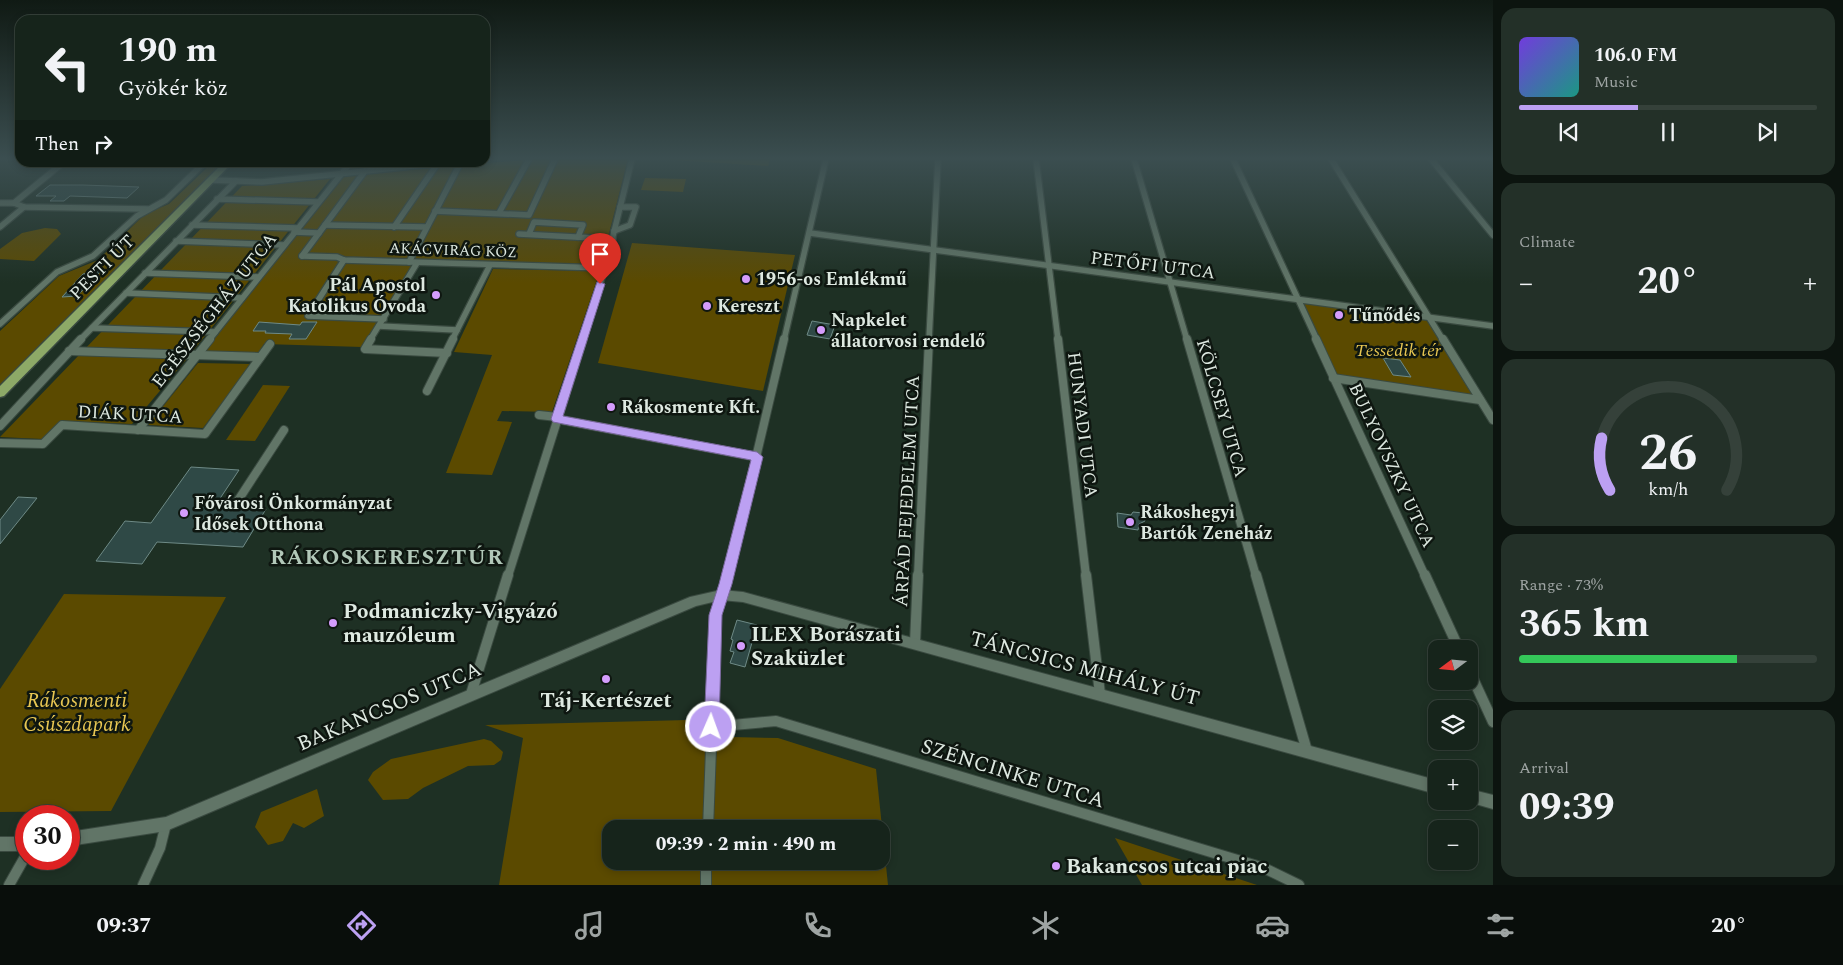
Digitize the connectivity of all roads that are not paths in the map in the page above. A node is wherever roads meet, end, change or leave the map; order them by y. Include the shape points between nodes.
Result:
1 (17, 200) edge
2 (166, 200) edge
3 (192, 200) edge
4 (216, 200) edge
5 (261, 200) edge
6 (343, 200) edge
7 (412, 200) edge
8 (441, 200) edge
9 (506, 200) edge
10 (535, 200) edge
11 (621, 200) edge
12 (817, 200) edge
13 (936, 200) edge
14 (1041, 200) edge
15 (1146, 200) edge
16 (1252, 200) edge
17 (1357, 200) edge
18 (1465, 200) edge
19 (318, 202) joint
20 (0, 203) edge
21 (14, 203) junction
22 (620, 206) junction
23 (24, 207) junction
24 (152, 209) junction
25 (435, 211) junction
26 (499, 214) junction
27 (192, 225) junction
28 (325, 225) junction
29 (0, 227) edge
30 (394, 227) junction
31 (426, 227) junction
32 (296, 230) junction
33 (614, 231) junction
34 (319, 233) junction
35 (810, 233) junction
36 (519, 234) dead end
37 (530, 234) junction
38 (1493, 235) edge
39 (578, 237) junction
40 (612, 239) junction
41 (176, 241) junction
42 (284, 245) junction
43 (933, 249) junction
44 (302, 256) joint
45 (344, 260) junction
46 (408, 262) junction
47 (417, 263) junction
48 (490, 265) junction
49 (1048, 267) junction
50 (605, 268) junction
51 (145, 273) junction
52 (258, 277) junction
53 (1170, 282) junction
54 (126, 293) junction
55 (242, 298) junction
56 (1297, 298) junction
57 (1428, 316) junction
58 (384, 319) junction
59 (0, 324) edge
60 (379, 326) junction
61 (1493, 326) edge
62 (92, 328) junction
63 (457, 330) junction
64 (215, 332) junction
65 (270, 344) dead end
66 (69, 351) junction
67 (447, 353) junction
68 (197, 355) junction
69 (260, 357) junction
70 (1334, 378) junction
71 (427, 391) dead end
72 (0, 393) edge
73 (1480, 400) junction
74 (540, 415) dead end
75 (557, 418) junction
76 (1493, 420) edge
77 (0, 426) edge
78 (138, 430) junction
79 (284, 430) dead end
80 (0, 443) edge
81 (757, 457) junction
82 (237, 502) dead end
83 (721, 595) junction
84 (1455, 640) edge
85 (915, 643) junction
86 (1478, 690) edge
87 (471, 694) junction
88 (1100, 694) junction
89 (1493, 722) edge
90 (711, 727) junction
91 (1307, 751) junction
92 (1428, 785) edge
93 (1478, 798) edge
94 (1493, 802) edge
95 (708, 820) edge
96 (166, 824) junction
97 (80, 837) edge
98 (0, 844) edge
99 (15, 844) edge
100 (18, 870) edge
101 (706, 870) edge
102 (149, 871) junction
103 (9, 885) edge
104 (143, 885) edge
105 (151, 885) edge
106 (706, 885) edge
107 (1300, 885) edge

1 - 21 street
2 - 24 street, PESTI ÚT
3 - 72 main road, PESTI ÚT
4 - 27 street, PESTI ÚT
5 - 19 street
6 - 28 street, EGÉSZSÉGHÁZ UTCA
7 - 30 street
8 - 25 street
9 - 26 street
10 - 26 street via 528,215
11 - 22 street
12 - 35 street
13 - 43 street, ÁRPÁD FEJEDELEM UTCA
14 - 49 street, HUNYADI UTCA
15 - 53 street, KÖLCSEY UTCA
16 - 56 street, BULYOVSZKY UTCA
17 - 57 street
18 - 38 street
19 - 32 street, EGÉSZSÉGHÁZ UTCA
20 - 21 street
21 - 23 street
22 - 33 street
22 - 33 street via 636,207 630,225
23 - 24 street
23 - 29 street
24 - 59 street, PESTI ÚT via 137,216 93,256 57,272
25 - 26 street
25 - 31 street
27 - 32 street
27 - 41 street, PESTI ÚT
28 - 30 street
28 - 34 street, EGÉSZSÉGHÁZ UTCA
30 - 31 street
31 - 46 street
32 - 34 street
32 - 42 street, EGÉSZSÉGHÁZ UTCA
33 - 40 street
34 - 44 street, EGÉSZSÉGHÁZ UTCA
35 - 43 street, PETŐFI UTCA
35 - 81 street
36 - 37 street
37 - 39 street
37 - 39 street via 534,222 583,225
39 - 40 street
40 - 50 street
41 - 42 street
41 - 51 street, PESTI ÚT
42 - 52 street, EGÉSZSÉGHÁZ UTCA
43 - 49 street, PETŐFI UTCA
43 - 85 street, ÁRPÁD FEJEDELEM UTCA
44 - 45 street, AKÁCVIRÁG KÖZ
45 - 46 street, AKÁCVIRÁG KÖZ
45 - 58 street via 308,316
46 - 47 street, AKÁCVIRÁG KÖZ
47 - 48 street, AKÁCVIRÁG KÖZ
47 - 58 street
48 - 50 street, AKÁCVIRÁG KÖZ
48 - 63 street
49 - 53 street, PETŐFI UTCA
49 - 88 street, HUNYADI UTCA
50 - 75 street
51 - 52 street
51 - 54 street, PESTI ÚT
52 - 55 street, EGÉSZSÉGHÁZ UTCA
53 - 56 street, PETŐFI UTCA
53 - 91 street, KÖLCSEY UTCA
54 - 55 street, PESTI ÚT
54 - 62 street, PESTI ÚT
55 - 64 street, EGÉSZSÉGHÁZ UTCA
56 - 57 street, PETŐFI UTCA
56 - 70 street, BULYOVSZKY UTCA
57 - 61 street, PETŐFI UTCA
57 - 73 street
58 - 60 street
60 - 63 street
60 - 67 street via 365,349
62 - 64 street
62 - 66 street, PESTI ÚT
63 - 67 street
64 - 68 street, EGÉSZSÉGHÁZ UTCA
65 - 69 street
66 - 68 street
66 - 77 street, PESTI ÚT
67 - 71 street
68 - 69 street
68 - 78 street, EGÉSZSÉGHÁZ UTCA
69 - 78 street, DIÁK UTCA via 205,434
70 - 73 street
70 - 84 street, BULYOVSZKY UTCA
73 - 76 street
74 - 75 street
75 - 81 street
75 - 87 street
78 - 80 street, DIÁK UTCA via 62,426 43,444
79 - 82 street
81 - 83 street
83 - 85 street, TÁNCSICS MIHÁLY ÚT via 743,597
83 - 87 street, BAKANCSOS UTCA via 694,601
83 - 90 street via 716,615
85 - 88 street, TÁNCSICS MIHÁLY ÚT
86 - 89 street
87 - 96 street, BAKANCSOS UTCA
88 - 91 street, TÁNCSICS MIHÁLY ÚT
90 - 95 street
90 - 107 street, SZÉNCINKE UTCA via 776,721 1264,868
91 - 92 street, TÁNCSICS MIHÁLY ÚT
93 - 94 street
96 - 97 street, BAKANCSOS UTCA
96 - 102 street via 160,848
98 - 99 street
100 - 103 street
101 - 106 street
102 - 104 street
102 - 105 street

